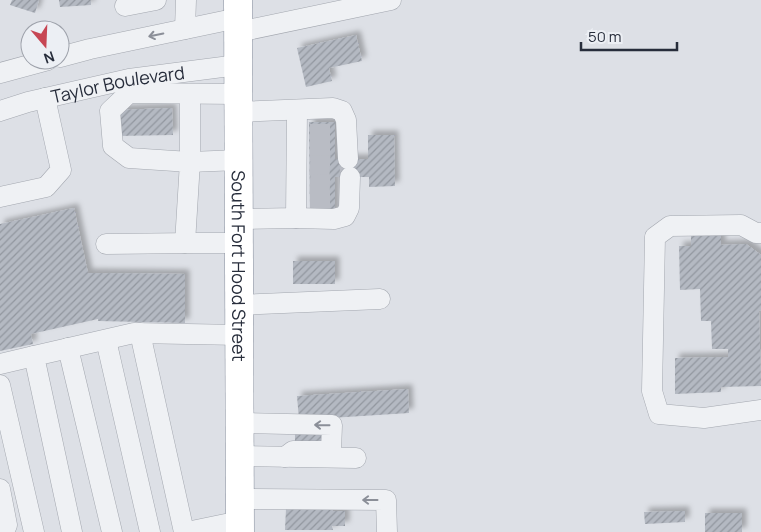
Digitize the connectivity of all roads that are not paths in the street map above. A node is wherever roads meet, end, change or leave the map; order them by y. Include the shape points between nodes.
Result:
1 (156, 0) edge
2 (186, 0) edge
3 (391, 0) edge
4 (363, 3) edge
5 (125, 6) dead end
6 (238, 17) edge
7 (185, 29) junction
8 (70, 54) edge
9 (238, 64) junction
10 (20, 68) edge
11 (0, 73) edge
12 (190, 94) junction
13 (45, 98) junction
14 (238, 103) junction
15 (297, 110) junction
16 (0, 111) edge
17 (239, 160) junction
18 (190, 162) junction
19 (303, 172) junction
20 (0, 197) edge
21 (239, 231) junction
22 (761, 233) edge
23 (185, 243) junction
24 (106, 244) dead end
25 (380, 299) dead end
26 (240, 304) junction
27 (140, 333) junction
28 (240, 335) junction
29 (106, 340) junction
30 (68, 348) junction
31 (34, 356) junction
32 (0, 364) edge
33 (0, 385) edge
34 (761, 410) edge
35 (240, 423) junction
36 (240, 456) junction
37 (285, 457) junction
38 (356, 458) dead end
39 (0, 489) edge
40 (240, 517) edge
41 (4, 532) edge
42 (34, 532) edge
43 (72, 532) edge
44 (112, 532) edge
45 (150, 532) edge
46 (185, 532) edge
47 (387, 532) edge

1 - 5 street
2 - 7 street
3 - 4 street
4 - 6 street
6 - 7 street
6 - 9 highway, South Fort Hood Street
7 -> 8 street
9 - 13 street, Taylor Boulevard via 129,79
9 - 14 highway, South Fort Hood Street
10 - 11 street, Taylor Boulevard
12 - 14 street
12 - 18 street
12 - 18 street via 129,93 110,111 113,146 129,158
13 - 16 street, Taylor Boulevard
13 - 20 street via 61,170 46,187
14 - 15 street
14 - 17 highway, South Fort Hood Street
15 - 19 street
15 - 19 street via 333,108 342,111 346,120 343,168 350,208 345,216 334,219
17 - 18 street
17 - 21 highway, South Fort Hood Street
18 - 23 street
19 - 21 street
21 - 23 street
21 - 26 highway, South Fort Hood Street
22 - 34 street via 741,225 670,226 655,237 652,391 660,414 704,418
23 - 24 street
25 - 26 street
26 - 28 highway, South Fort Hood Street
27 - 28 street
27 - 29 street
27 - 46 street
28 - 35 highway, South Fort Hood Street
29 - 30 street
29 - 45 street
30 - 31 street
30 - 44 street
31 - 32 street
31 - 43 street
33 - 42 street
35 - 36 highway, South Fort Hood Street
37 -> 35 street via 292,451 331,451 332,425
36 - 37 street
36 - 40 highway, South Fort Hood Street
37 - 38 street
39 - 41 street via 7,525
40 - 46 street
47 -> 40 street via 386,500

